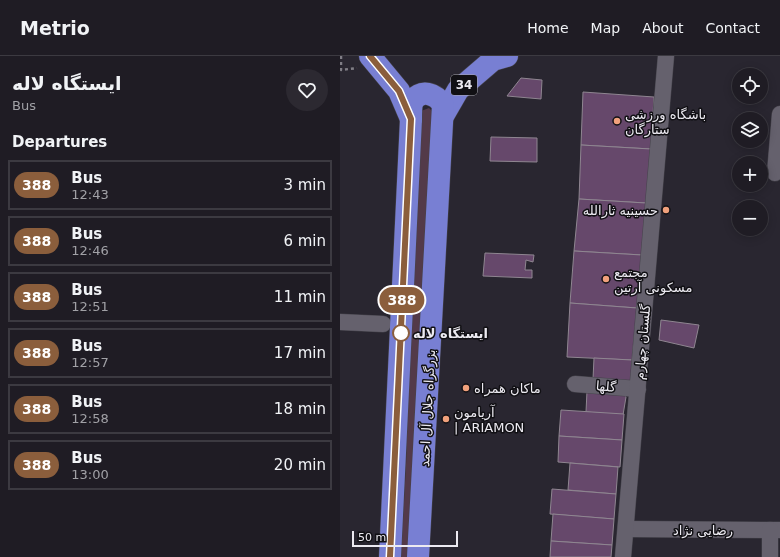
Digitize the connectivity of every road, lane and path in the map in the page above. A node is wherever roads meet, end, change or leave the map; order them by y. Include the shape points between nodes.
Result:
1 (341, 56) edge
2 (507, 56) edge
3 (666, 56) edge
4 (363, 62) edge
5 (780, 114) edge
6 (443, 116) junction
7 (411, 119) junction
8 (775, 173) dead end
9 (340, 322) edge
10 (383, 324) dead end
11 (575, 384) dead end
12 (638, 389) junction
13 (626, 529) junction
14 (775, 530) edge
15 (390, 557) edge
16 (418, 557) edge
17 (623, 557) edge
18 (770, 557) edge

1 - 4 path via 341,70
2 - 6 highway, 34 via 493,60 458,90
3 - 12 street, گلستان چهارم
4 - 7 highway via 399,91
5 - 8 street
6 - 7 highway via 443,105 440,100 436,96 425,94 412,103
6 - 16 highway, بزرگراه جلال آل احمد / 34
7 - 15 highway
9 - 10 street
11 - 12 street, گلها
12 - 13 street, گلستان چهارم
13 - 14 street, رضایی نژاد
13 - 17 street, گلستان چهارم
14 - 18 street

